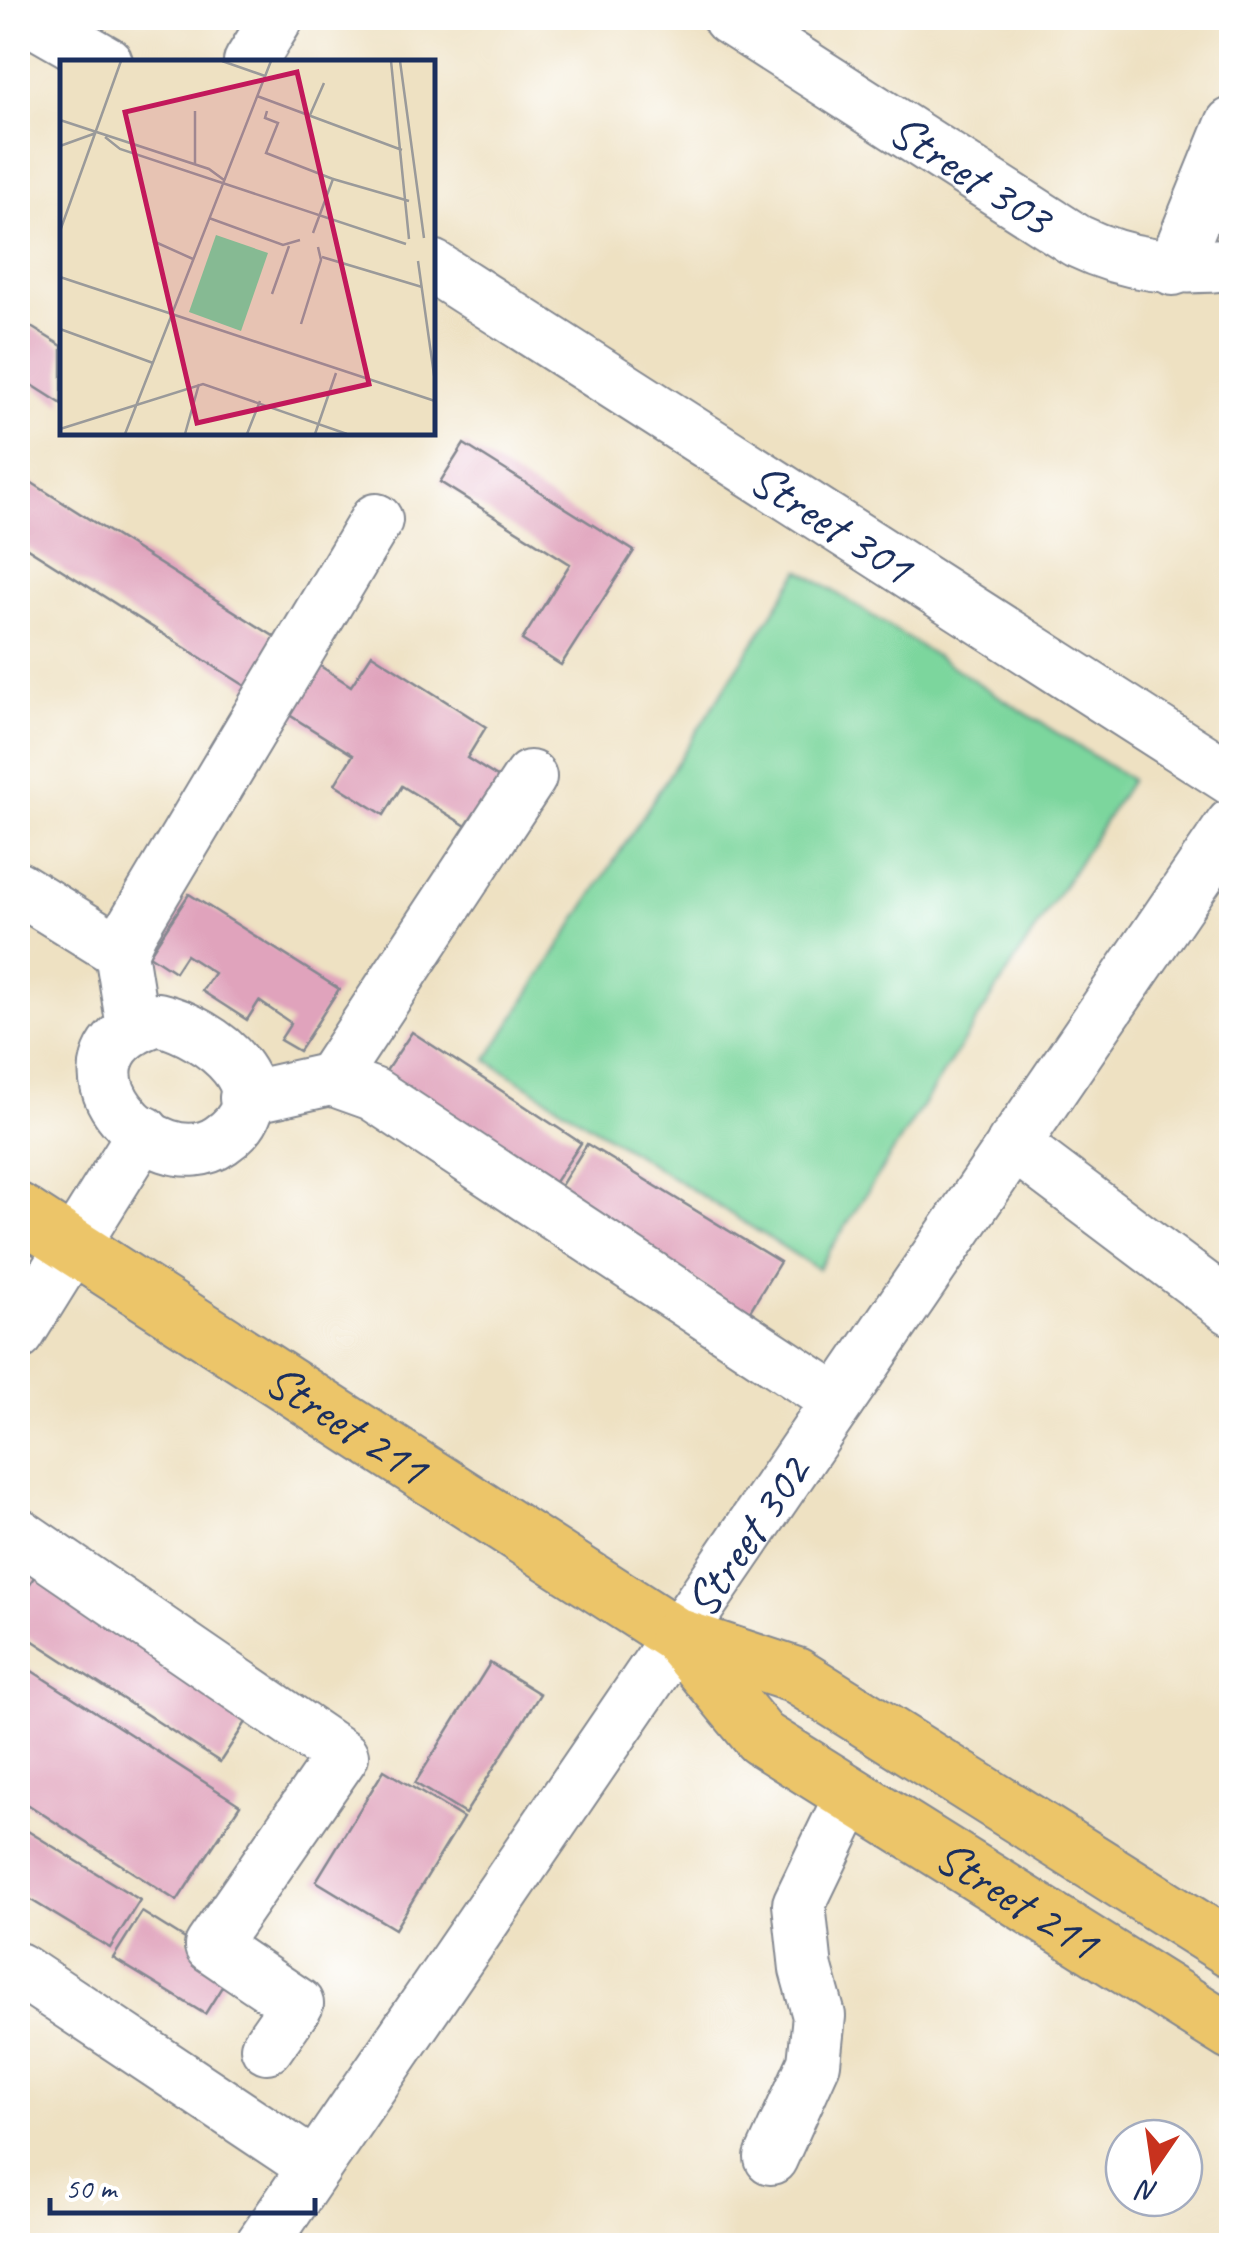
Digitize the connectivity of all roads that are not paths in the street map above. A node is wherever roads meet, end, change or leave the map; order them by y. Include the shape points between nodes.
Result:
1 (29, 18) edge
2 (277, 18) edge
3 (729, 18) edge
4 (792, 34) edge
5 (102, 60) edge
6 (251, 60) edge
7 (1232, 124) edge
8 (1232, 264) edge
9 (435, 268) edge
10 (1172, 269) junction
11 (376, 520) dead end
12 (530, 777) dead end
13 (1232, 778) edge
14 (1232, 825) edge
15 (18, 888) edge
16 (121, 952) junction
17 (132, 1027) junction
18 (331, 1078) junction
19 (246, 1098) junction
20 (144, 1132) junction
21 (1013, 1144) junction
22 (18, 1211) edge
23 (72, 1244) junction
24 (1232, 1309) edge
25 (18, 1334) edge
26 (838, 1401) junction
27 (18, 1534) edge
28 (677, 1636) junction
29 (852, 1794) junction
30 (1232, 1950) edge
31 (18, 1969) edge
32 (1232, 2033) edge
33 (267, 2047) dead end
34 (771, 2158) dead end
35 (314, 2167) junction
36 (261, 2246) edge

1 - 5 street
2 - 6 street
3 - 4 street, Street 303
4 - 10 street, Street 303 via 1076,241 1111,258
7 - 10 street
8 - 10 street, Street 303
9 - 13 street, Street 301
11 - 16 street
12 - 18 street
14 - 21 street, Street 302
15 - 16 street
16 - 17 street
17 - 19 street via 158,1019 207,1038 242,1073
17 - 20 street via 118,1039 105,1073 115,1109
18 - 19 street
18 - 26 street via 372,1094
19 - 20 street via 231,1133 216,1144 178,1150
20 - 23 street
21 - 24 street
21 - 26 street, Street 302
22 - 23 main road, Street 211
23 - 25 street
23 - 28 main road, Street 211
26 - 28 street, Street 302
27 - 33 street via 342,1756 211,1946 297,2004
28 - 29 main road, Street 211 via 760,1738
28 - 30 main road, Street 211 via 795,1675
28 - 35 street, Street 302
29 - 32 main road, Street 211
29 - 34 street via 799,1904 820,2016 814,2063
31 - 35 street
35 - 36 street, Street 302

